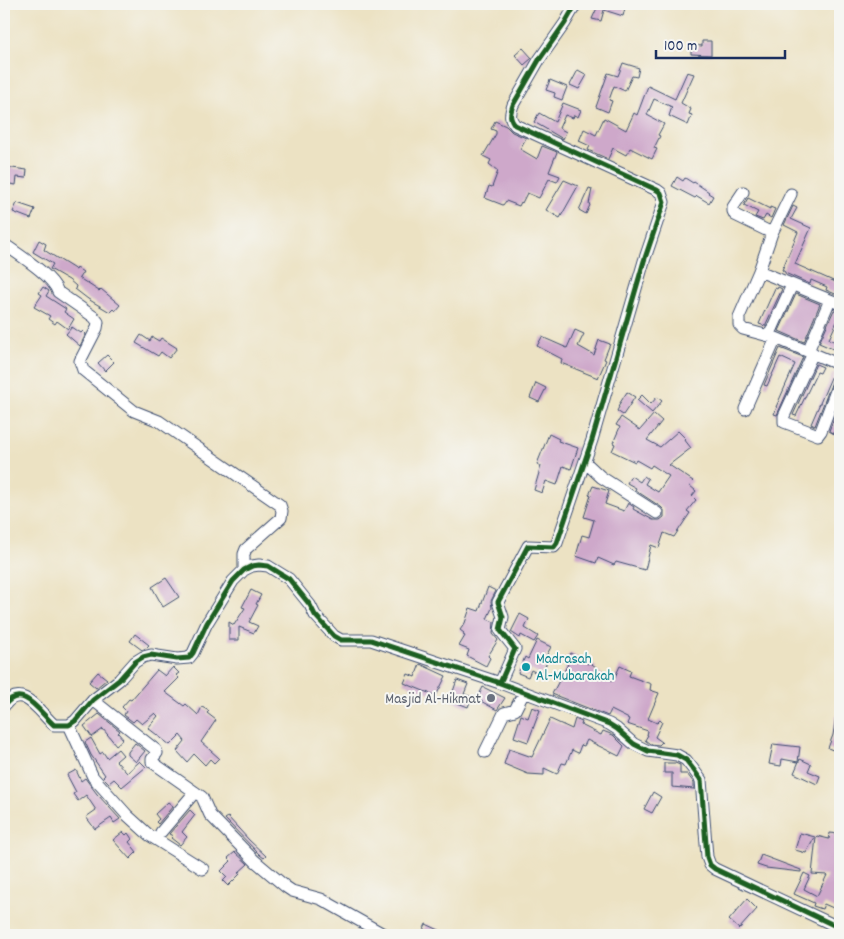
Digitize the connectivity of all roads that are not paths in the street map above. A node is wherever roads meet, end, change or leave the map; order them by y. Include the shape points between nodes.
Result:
1 (576, 4) edge
2 (743, 192) dead end
3 (791, 194) dead end
4 (772, 233) junction
5 (4, 244) edge
6 (759, 271) junction
7 (792, 284) junction
8 (835, 302) edge
9 (773, 337) junction
10 (811, 352) junction
11 (840, 365) edge
12 (840, 380) edge
13 (745, 409) dead end
14 (585, 462) junction
15 (657, 514) dead end
16 (244, 570) junction
17 (500, 683) junction
18 (524, 692) junction
19 (93, 700) junction
20 (4, 706) edge
21 (69, 725) junction
22 (485, 752) dead end
23 (195, 792) junction
24 (161, 832) dead end
25 (203, 868) dead end
26 (840, 928) edge
27 (385, 935) edge

1 - 14 street via 539,60 513,105 510,118 515,125 657,190 664,202
2 - 4 street via 733,207 735,214
3 - 4 street
4 - 6 street
5 - 16 street via 98,322 80,361 83,370 134,412 159,421 280,505 281,518 246,549
6 - 7 street
6 - 9 street via 739,317 739,325
7 - 8 street
7 - 9 street
8 - 10 street
9 - 10 street
9 - 13 street
10 - 11 street
10 - 12 street via 783,422 818,435
14 - 15 street
14 - 17 street via 556,546 528,546 498,602 503,617 500,630 515,649
16 - 17 street via 252,566 268,566 289,579 315,615 334,636 342,640 372,640
16 - 19 street via 233,581 189,658 143,656
17 - 18 street
18 - 22 street via 515,710 504,712
18 - 26 street via 608,724 648,751 676,755 686,760 701,780 710,865
19 - 21 street
19 - 23 street via 156,750 152,762
20 - 21 street via 23,697 54,725
21 - 25 street via 93,777 127,815 149,836
23 - 24 street
23 - 27 street via 204,798 210,815 286,888 321,899

